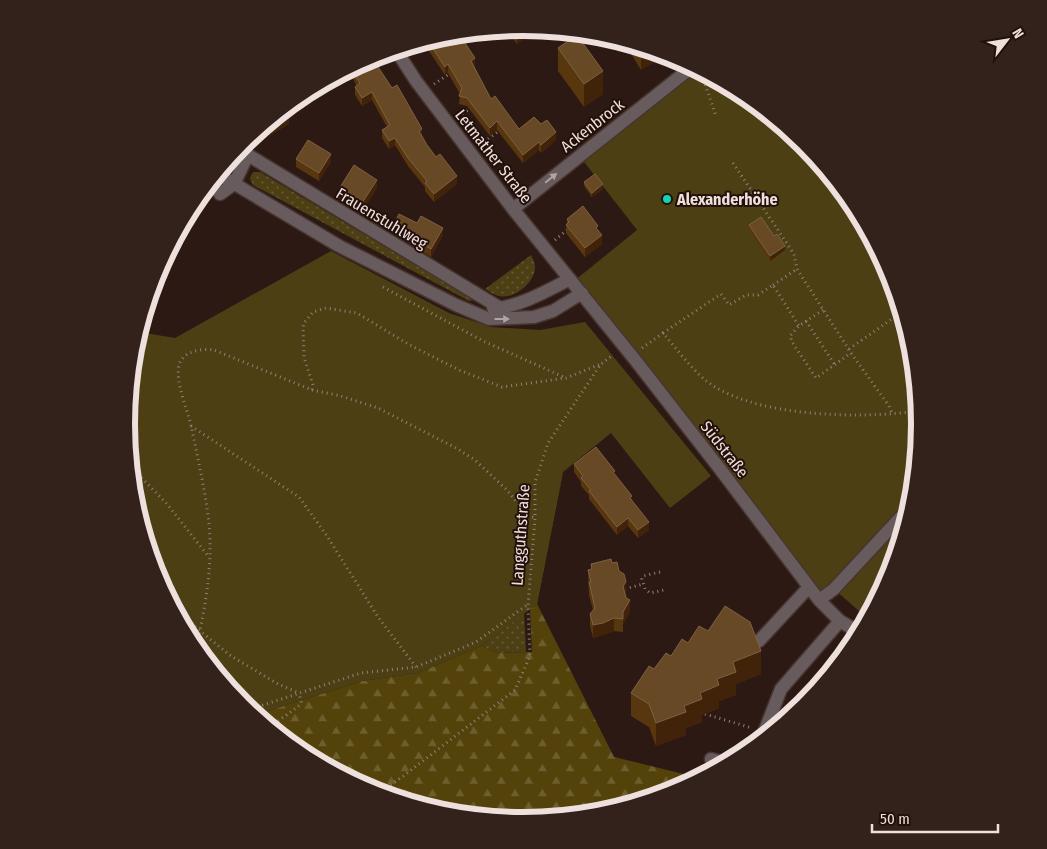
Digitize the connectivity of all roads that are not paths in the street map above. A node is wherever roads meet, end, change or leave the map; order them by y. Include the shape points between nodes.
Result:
1 (400, 57) edge
2 (686, 72) edge
3 (248, 152) edge
4 (243, 157) edge
5 (224, 178) edge
6 (234, 184) junction
7 (220, 194) dead end
8 (513, 209) junction
9 (570, 279) junction
10 (582, 293) junction
11 (456, 305) junction
12 (500, 308) junction
13 (901, 517) edge
14 (809, 587) junction
15 (819, 600) junction
16 (840, 620) junction
17 (853, 629) edge
18 (759, 641) edge
19 (767, 727) edge
20 (711, 759) dead end
21 (718, 761) edge

1 - 8 street, Letmather Straße via 422,91
8 -> 2 street, Ackenbrock
3 - 12 street, Frauenstuhlweg
4 - 6 street
5 - 6 street
6 - 7 street
6 - 11 street via 339,246
8 - 9 street, Letmather Straße
9 - 10 street, Südstraße
9 - 12 street via 526,300
11 -> 10 street via 489,319 534,317 553,311
10 - 14 street, Südstraße
11 - 12 street
13 - 15 street via 834,589
14 - 15 street, Südstraße
14 - 18 street
15 - 16 street, Südstraße
16 - 17 street, Südstraße
16 - 19 street via 782,689
20 - 21 street

